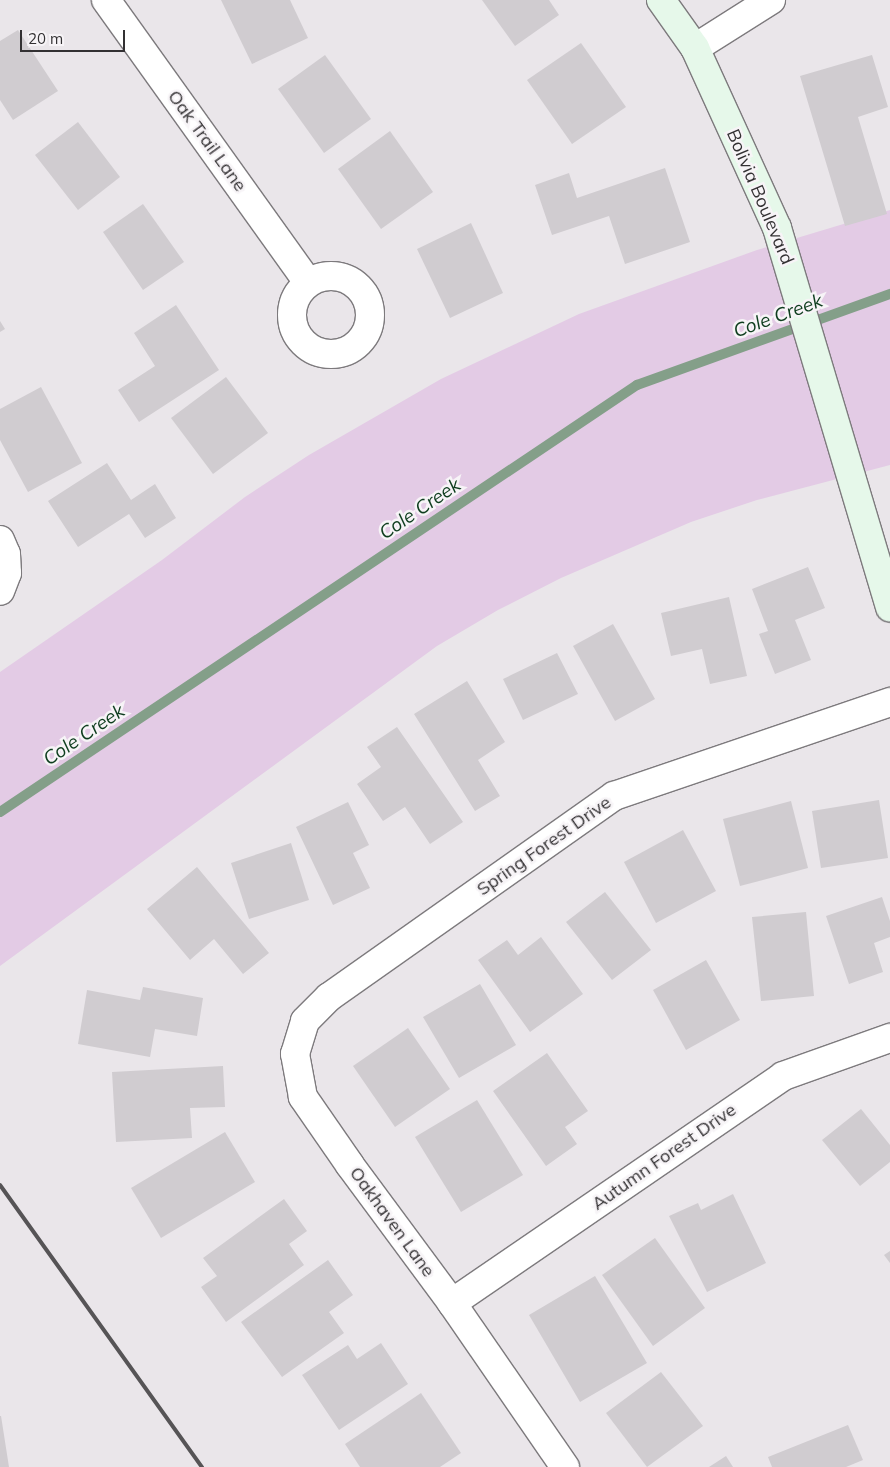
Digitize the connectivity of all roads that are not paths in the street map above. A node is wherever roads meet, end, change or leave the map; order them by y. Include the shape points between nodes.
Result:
1 (106, 0) edge
2 (661, 0) edge
3 (772, 0) edge
4 (695, 48) junction
5 (308, 282) dead end
6 (0, 540) edge
7 (0, 591) edge
8 (890, 608) edge
9 (890, 702) edge
10 (358, 977) joint
11 (890, 1038) edge
12 (452, 1303) junction
13 (565, 1467) edge

1 - 5 street, Oak Trail Lane
2 - 4 street, Bolivia Boulevard
3 - 4 street
4 - 8 street, Bolivia Boulevard via 777,228
6 - 7 street via 6,554 6,573
9 - 10 street, Spring Forest Drive via 614,796
10 - 12 street, Oakhaven Lane via 329,997 305,1021 295,1054 304,1096 350,1165
11 - 12 street, Autumn Forest Drive via 783,1076
12 - 13 street, Oakhaven Lane

